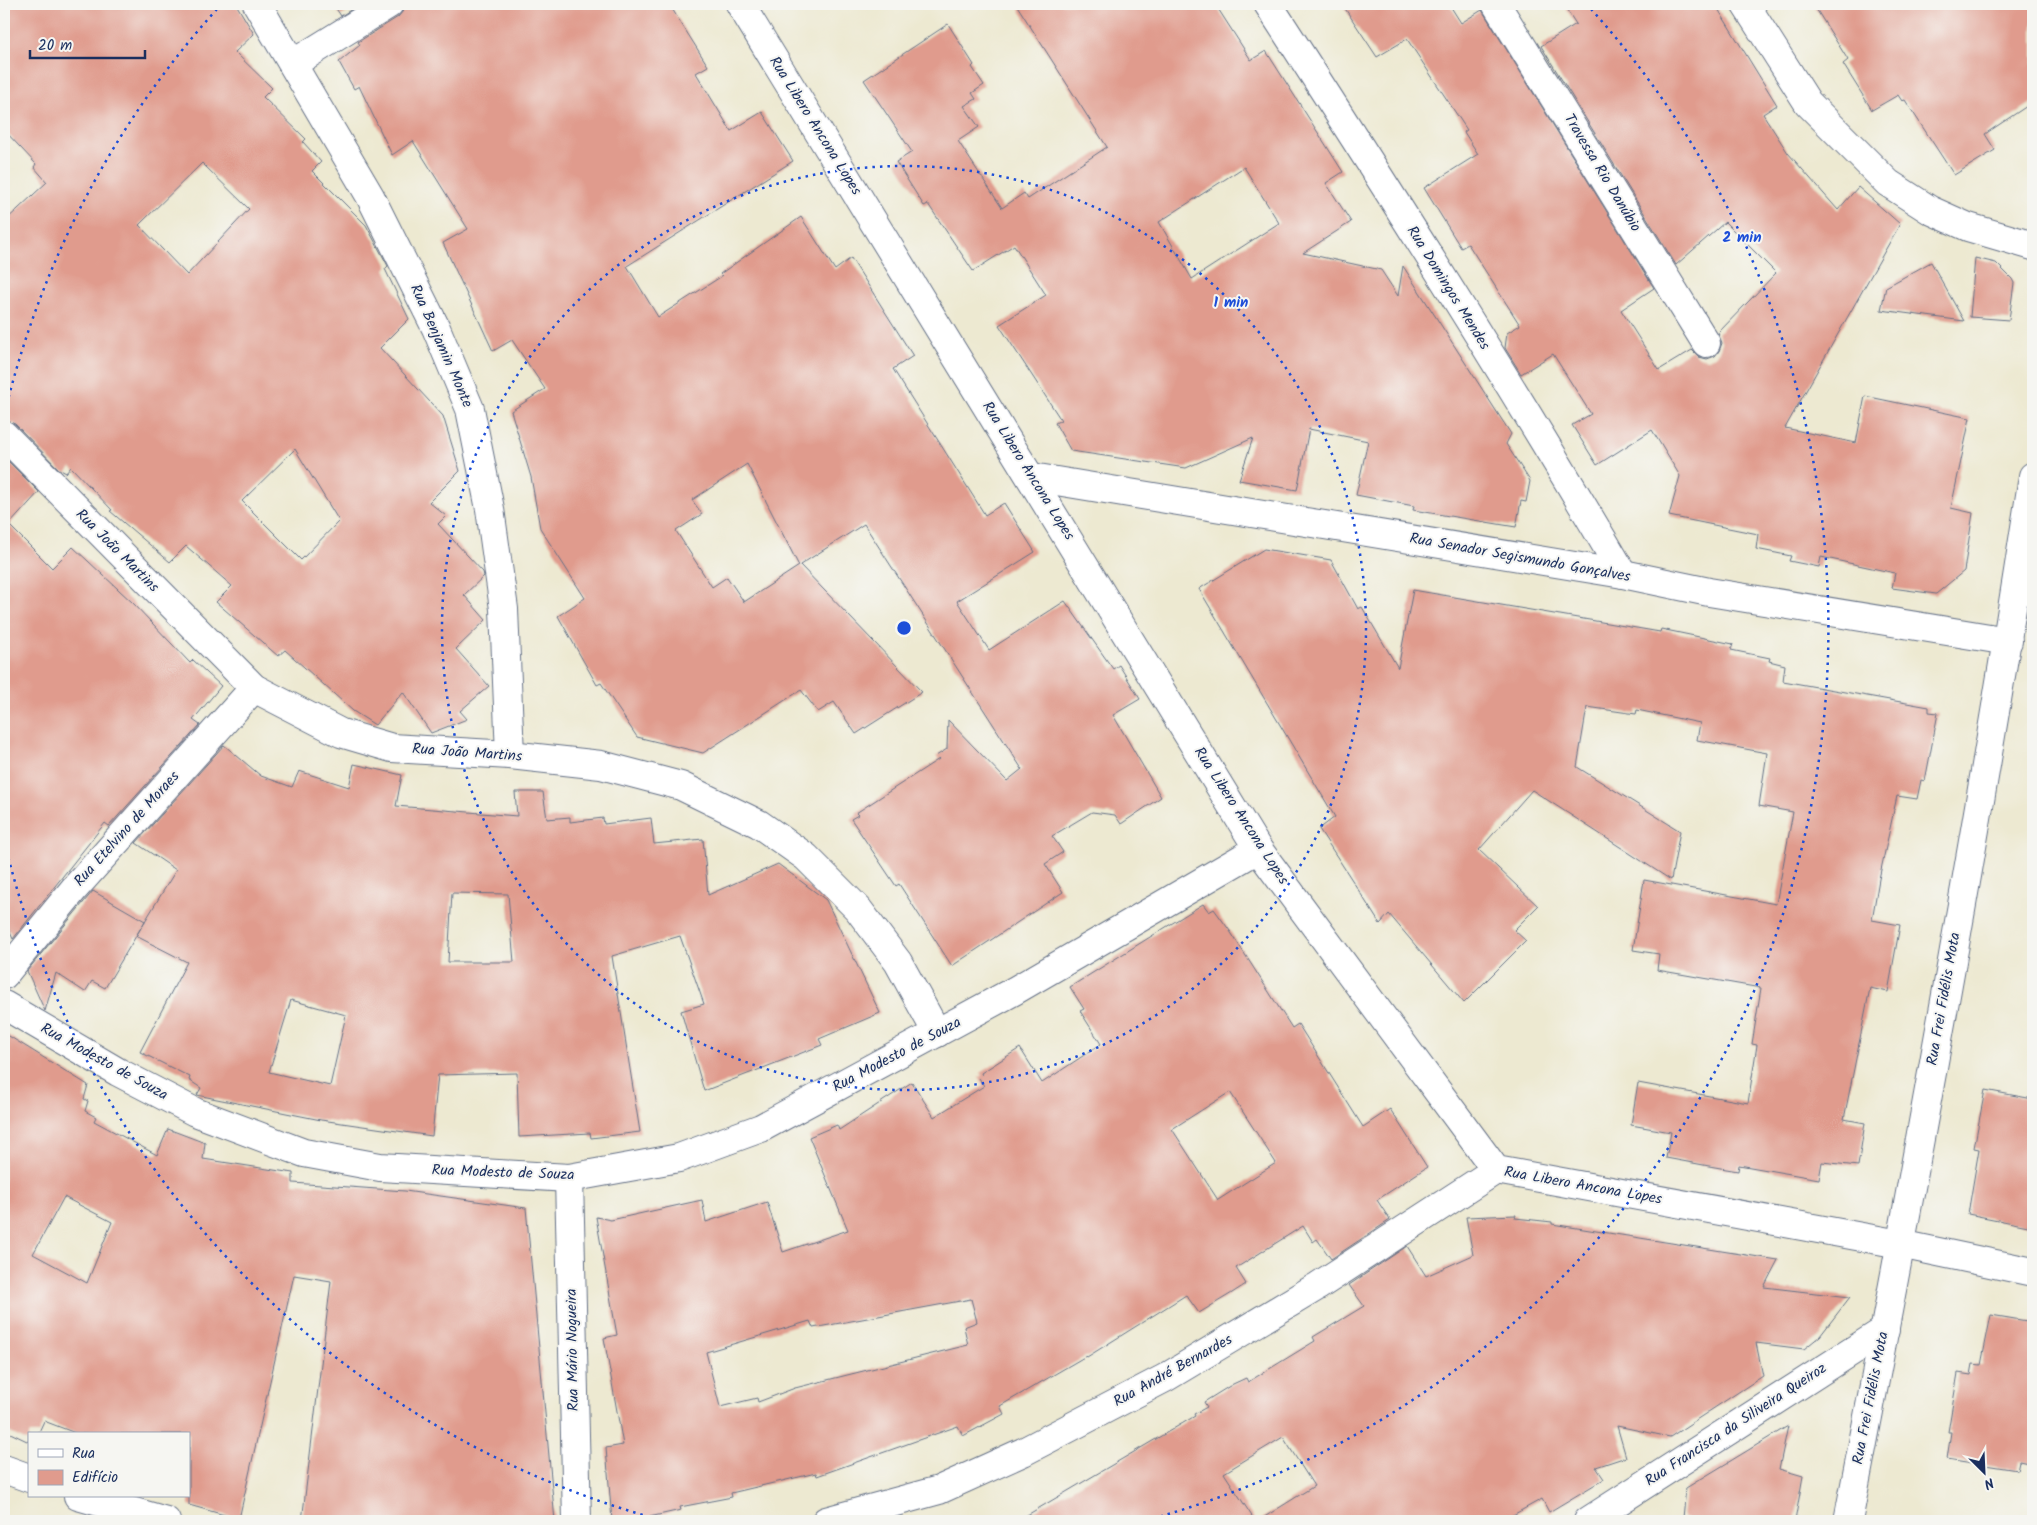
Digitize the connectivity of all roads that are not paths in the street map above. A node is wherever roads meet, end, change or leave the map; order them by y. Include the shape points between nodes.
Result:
1 (257, 4) edge
2 (389, 4) edge
3 (740, 4) edge
4 (1268, 4) edge
5 (1496, 4) edge
6 (1745, 4) edge
7 (294, 63) junction
8 (2033, 246) edge
9 (1706, 343) dead end
10 (4, 435) edge
11 (2033, 476) edge
12 (1032, 477) junction
13 (1623, 574) junction
14 (2008, 641) junction
15 (254, 688) junction
16 (510, 755) junction
17 (1258, 849) junction
18 (4, 975) edge
19 (4, 1005) edge
20 (937, 1033) junction
21 (1496, 1170) junction
22 (568, 1178) junction
23 (1900, 1244) junction
24 (2033, 1272) edge
25 (1885, 1330) junction
26 (4, 1470) edge
27 (28, 1478) edge
28 (85, 1498) edge
29 (166, 1521) edge
30 (577, 1521) edge
31 (826, 1521) edge
32 (1588, 1521) edge
33 (1848, 1521) edge

1 - 7 street, Rua Benjamin Monte
2 - 7 street
3 - 12 street, Rua Libero Ancona Lopes
4 - 13 street, Rua Domingos Mendes via 1357,141
5 - 9 street, Travessa Rio Danúbio
6 - 8 street via 1808,103 1888,183 1930,210 1960,224
7 - 16 street, Rua Benjamin Monte via 370,196 436,328 470,409 490,509 504,609
10 - 15 street, Rua João Martins
11 - 14 street, Rua Frei Fidélis Mota
12 - 13 street, Rua Senador Segismundo Gonçalves
12 - 17 street, Rua Libero Ancona Lopes
13 - 14 street, Rua Senador Segismundo Gonçalves via 1709,592
14 - 23 street, Rua Frei Fidélis Mota
15 - 16 street, Rua João Martins via 341,733 392,748
15 - 18 street, Rua Etelvino de Moraes via 74,888
16 - 20 street, Rua João Martins via 600,765 681,786 759,824 806,857 858,909 898,962
17 - 20 street, Rua Modesto de Souza
17 - 21 street, Rua Libero Ancona Lopes
19 - 22 street, Rua Modesto de Souza via 194,1112 304,1153 380,1167
20 - 22 street, Rua Modesto de Souza via 761,1128 679,1158
21 - 23 street, Rua Libero Ancona Lopes
21 - 31 street, Rua André Bernardes via 1318,1286 1165,1378 1023,1452 939,1490
22 - 30 street, Rua Mário Nogueira
23 - 24 street, Rua Libero Ancona Lopes
23 - 25 street, Rua Frei Fidélis Mota
25 - 32 street, Rua Francisca da Siliveira Queiroz
25 - 33 street, Rua Frei Fidélis Mota
26 - 27 street
28 - 29 street

